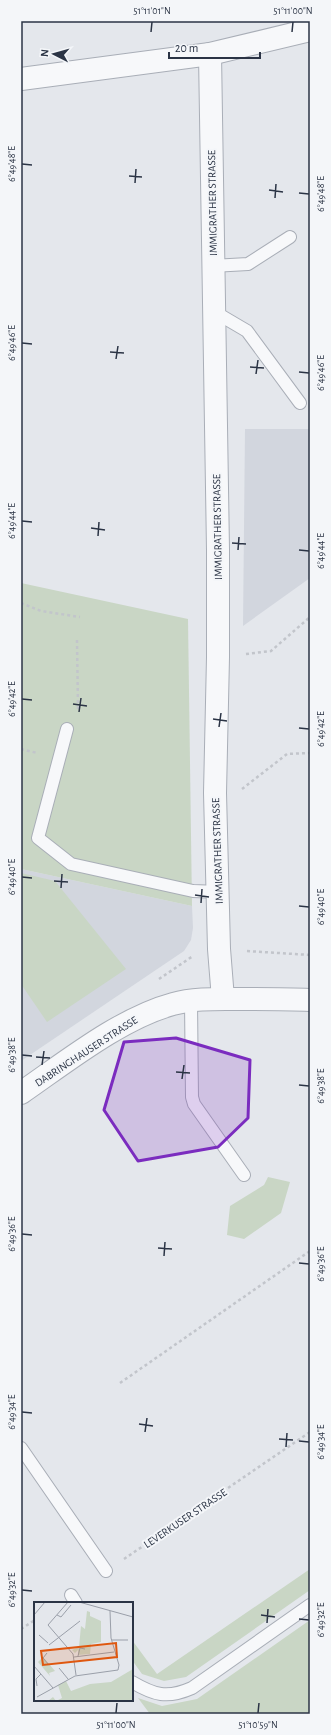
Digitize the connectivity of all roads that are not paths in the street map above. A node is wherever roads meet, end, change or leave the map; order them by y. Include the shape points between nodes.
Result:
1 (310, 30) edge
2 (210, 54) junction
3 (21, 78) edge
4 (290, 237) dead end
5 (212, 266) junction
6 (213, 311) junction
7 (300, 403) dead end
8 (67, 729) road end
9 (218, 892) junction
10 (223, 999) junction
11 (310, 1000) edge
12 (191, 1001) junction
13 (21, 1093) edge
14 (244, 1175) dead end
15 (21, 1448) edge
16 (106, 1572) road end
17 (310, 1605) edge
18 (133, 1683) edge

1 - 2 street
2 - 3 street
2 - 5 street, IMMIGRATHER STRASSE
4 - 5 lane via 248,264
5 - 6 street, IMMIGRATHER STRASSE
6 - 7 lane via 247,331
6 - 9 street, IMMIGRATHER STRASSE via 218,550 215,794
8 - 9 lane via 38,838 71,864 193,891
9 - 10 street, IMMIGRATHER STRASSE
10 - 11 street, DABRINGHAUSER STRASSE
10 - 12 street, DABRINGHAUSER STRASSE
12 - 13 street, DABRINGHAUSER STRASSE via 148,1011 125,1023
12 - 14 lane via 194,1104
15 - 16 lane
17 - 18 lane via 192,1688 178,1694 163,1695 148,1691

